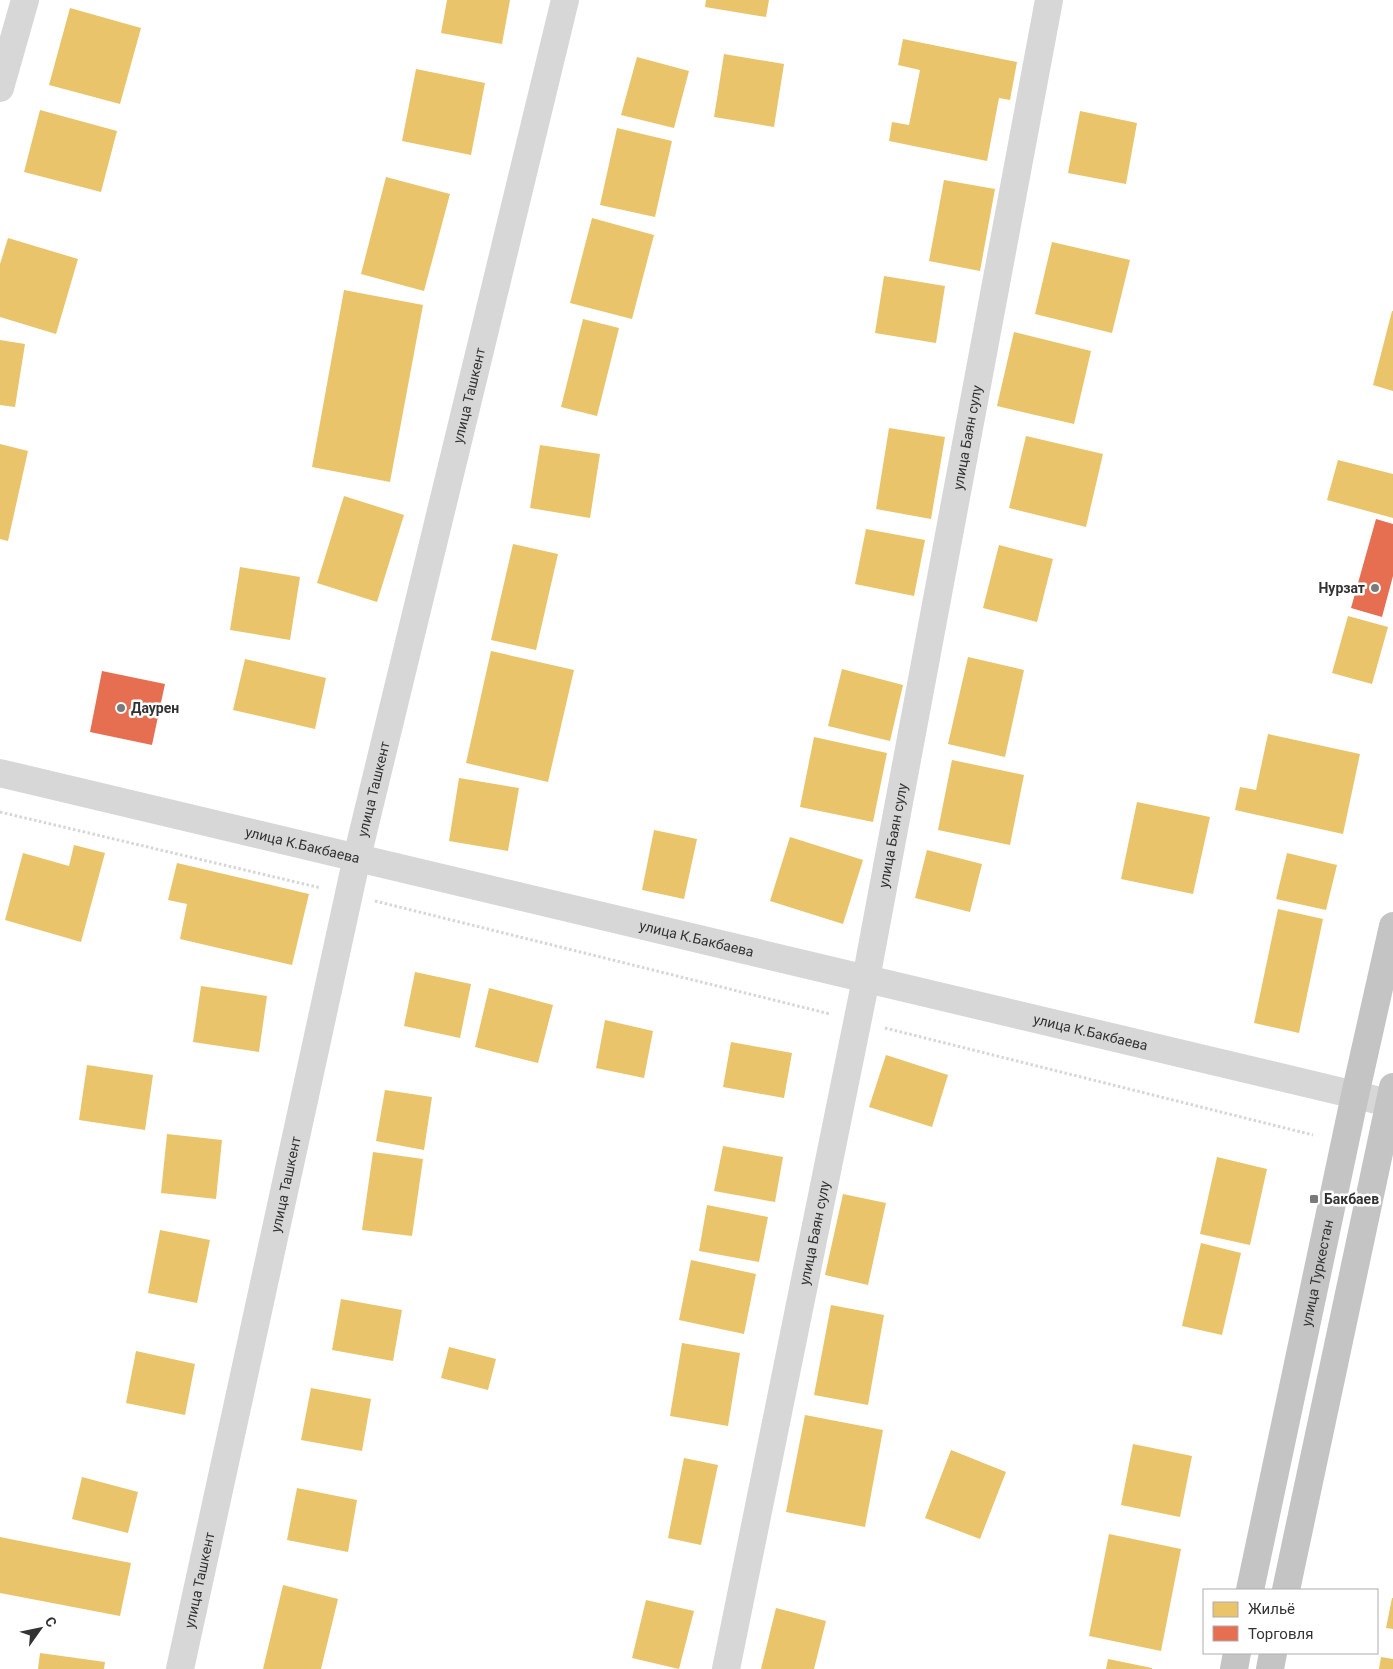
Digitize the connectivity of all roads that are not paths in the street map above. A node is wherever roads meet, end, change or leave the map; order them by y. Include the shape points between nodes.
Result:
1 (25, 0) edge
2 (565, 0) edge
3 (1049, 0) edge
4 (0, 88) edge
5 (0, 772) edge
6 (357, 857) junction
7 (1393, 926) edge
8 (866, 979) junction
9 (1355, 1094) junction
10 (1392, 1097) edge
11 (1250, 1589) edge
12 (1286, 1589) edge
13 (1237, 1654) edge
14 (1273, 1654) edge
15 (180, 1669) edge
16 (726, 1669) edge
17 (1234, 1669) edge
18 (1270, 1669) edge

1 - 4 street
2 - 6 street, улица Ташкент
3 - 8 street, улица Баян сулу
5 - 6 street, улица К.Бакбаева
6 - 8 street, улица К.Бакбаева
6 - 15 street, улица Ташкент
7 - 9 highway, улица Туркестан
8 - 9 street, улица К.Бакбаева
8 - 16 street, улица Баян сулу
9 - 10 street, улица К.Бакбаева
9 - 11 highway, улица Туркестан
10 - 12 highway
13 - 17 highway
14 - 18 highway

